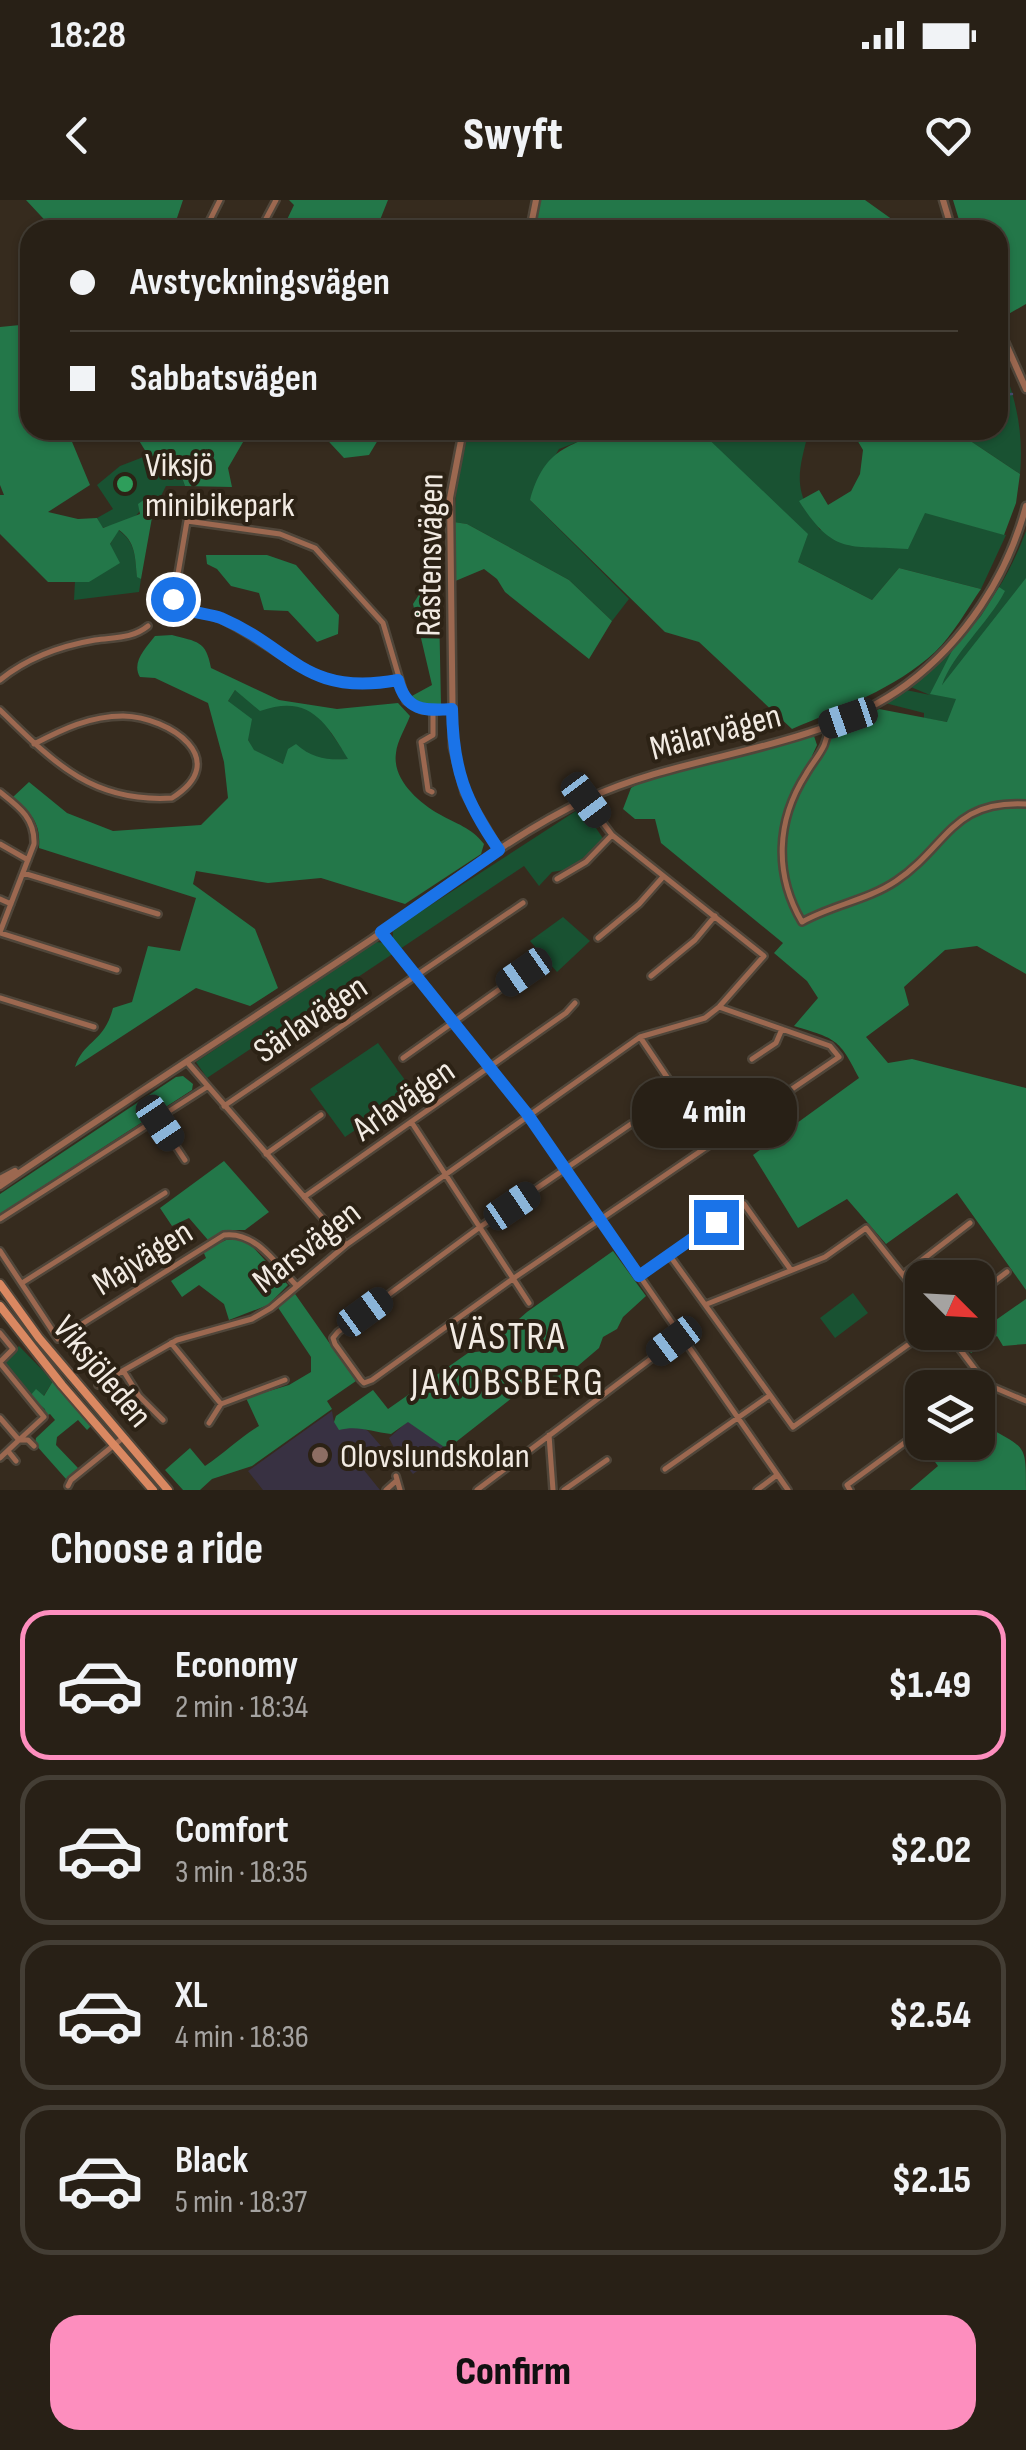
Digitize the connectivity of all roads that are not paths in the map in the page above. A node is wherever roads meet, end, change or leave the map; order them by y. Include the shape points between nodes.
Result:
1 (1008, 348) edge
2 (1026, 389) edge
3 (461, 440) edge
4 (1026, 506) edge
5 (148, 626) dead end
6 (0, 680) edge
7 (398, 680) junction
8 (452, 709) junction
9 (0, 710) edge
10 (433, 711) junction
11 (827, 726) junction
12 (34, 744) junction
13 (0, 792) edge
14 (432, 792) dead end
15 (586, 800) junction
16 (1026, 804) edge
17 (612, 835) junction
18 (0, 844) edge
19 (499, 850) junction
20 (28, 860) junction
21 (23, 873) junction
22 (662, 878) junction
23 (557, 879) dead end
24 (0, 898) edge
25 (11, 904) junction
26 (523, 904) dead end
27 (158, 914) dead end
28 (714, 916) junction
29 (0, 932) edge
30 (381, 932) junction
31 (598, 938) dead end
32 (532, 967) dead end
33 (117, 970) dead end
34 (652, 976) dead end
35 (418, 977) junction
36 (0, 998) edge
37 (575, 1003) dead end
38 (719, 1007) junction
39 (454, 1021) junction
40 (94, 1027) dead end
41 (782, 1029) junction
42 (640, 1036) junction
43 (404, 1058) dead end
44 (752, 1059) dead end
45 (187, 1062) junction
46 (491, 1068) junction
47 (207, 1087) junction
48 (224, 1106) junction
49 (321, 1115) dead end
50 (528, 1115) junction
51 (158, 1119) junction
52 (412, 1123) junction
53 (631, 1124) dead end
54 (712, 1144) junction
55 (266, 1154) junction
56 (184, 1160) dead end
57 (565, 1170) junction
58 (444, 1175) junction
59 (0, 1183) edge
60 (166, 1193) dead end
61 (304, 1197) junction
62 (0, 1219) edge
63 (600, 1222) junction
64 (970, 1223) dead end
65 (480, 1227) junction
66 (346, 1245) junction
67 (0, 1251) edge
68 (670, 1256) junction
69 (791, 1270) junction
70 (1007, 1272) dead end
71 (904, 1274) joint
72 (639, 1276) junction
73 (514, 1278) junction
74 (995, 1281) edge
75 (22, 1283) junction
76 (0, 1284) edge
77 (296, 1285) junction
78 (529, 1303) dead end
79 (706, 1304) junction
80 (0, 1306) edge
81 (0, 1333) edge
82 (680, 1337) junction
83 (171, 1343) junction
84 (905, 1347) edge
85 (0, 1363) edge
86 (124, 1372) junction
87 (285, 1380) dead end
88 (98, 1385) dead end
89 (995, 1388) edge
90 (769, 1396) junction
91 (1026, 1401) edge
92 (221, 1404) junction
93 (0, 1418) edge
94 (739, 1418) junction
95 (163, 1420) dead end
96 (208, 1423) dead end
97 (549, 1435) junction
98 (124, 1437) junction
99 (19, 1440) junction
100 (905, 1443) edge
101 (115, 1444) junction
102 (34, 1446) dead end
103 (8, 1452) junction
104 (0, 1458) edge
105 (607, 1460) dead end
106 (16, 1461) dead end
107 (664, 1469) dead end
108 (777, 1476) junction
109 (68, 1486) dead end
110 (848, 1488) edge
111 (154, 1490) edge
112 (168, 1490) edge
113 (386, 1490) edge
114 (400, 1490) edge
115 (477, 1490) edge
116 (553, 1490) edge
117 (564, 1490) edge
118 (758, 1490) edge
119 (788, 1490) edge

1 - 2 street
3 - 8 street, Råstensvägen via 450,498
4 - 11 street, Mälarvägen via 997,579 952,644 877,705
5 - 6 street via 137,635 49,652
7 - 7 street via 383,623 315,548 291,536 187,521 173,599 180,608 218,617 320,677 362,684
7 - 10 street via 406,701
8 - 10 street
8 - 19 street, Råstensvägen via 460,780
9 - 12 street
10 - 14 street via 433,735 421,742
11 - 15 street, Mälarvägen via 655,772
11 - 16 street via 782,837 784,881 802,922 894,882 970,813
12 - 12 street via 62,770 125,796 172,798 192,784 196,772 185,737 139,718 83,722
13 - 20 street via 32,822
15 - 17 street
15 - 19 street, Mälarvägen
17 - 22 street
17 - 23 street
18 - 20 street
19 - 30 street, Mälarvägen
20 - 21 street
21 - 25 street
21 - 27 street
22 - 28 street
22 - 31 street
24 - 25 street
25 - 29 street
26 - 35 street, Särlavägen
28 - 34 street
28 - 38 street via 764,956
29 - 33 street
30 - 35 street
30 - 45 street, Mälarvägen
32 - 39 street
35 - 39 street
35 - 48 street, Särlavägen
36 - 40 street
37 - 46 street, Arlavägen
38 - 41 street
38 - 42 street via 697,1022
39 - 43 street
39 - 46 street
41 - 44 street via 776,1043
41 - 54 street via 839,1057
42 - 50 street, Marsvägen
42 - 54 street
45 - 47 street
45 - 59 street, Mälarvägen
46 - 50 street
46 - 52 street, Arlavägen
47 - 48 street
47 - 51 street
48 - 55 street
49 - 55 street
50 - 57 street
50 - 58 street, Marsvägen
51 - 56 street
51 - 62 street
52 - 58 street
52 - 61 street, Arlavägen
53 - 57 street
54 - 63 street
55 - 61 street
57 - 63 street
57 - 65 street
58 - 65 street
58 - 66 street, Marsvägen
60 - 75 street
61 - 66 street
63 - 72 street
63 - 73 street
64 - 71 street
65 - 73 street
65 - 73 street via 338,1332 332,1338 346,1361 364,1383 372,1380
66 - 77 street, Marsvägen
67 - 75 street
68 - 69 street via 744,1204
68 - 72 street
68 - 79 street
69 - 71 street via 825,1257 866,1228
69 - 79 street
70 - 74 street
72 - 82 street
73 - 78 street
75 - 77 street, Majvägen via 58,1339 224,1235 252,1239
76 - 98 main road, Viksjöleden
77 - 83 street, Marsvägen via 252,1319
79 - 90 street
80 - 101 main road, Viksjöleden
81 - 85 street via 13,1349
82 - 94 street
82 - 97 street
83 - 86 street, Marsvägen
83 - 92 street
84 - 90 street via 793,1427
85 - 99 street via 44,1417
86 - 88 street, Marsvägen
86 - 95 street
87 - 92 street
89 - 91 street
90 - 94 street
92 - 96 street
93 - 99 street
94 - 107 street
94 - 108 street
97 - 115 street
97 - 116 street
98 - 101 street
98 - 112 main road, Viksjöleden
99 - 102 street
99 - 103 street
100 - 110 street
101 - 109 street
101 - 111 main road, Viksjöleden
103 - 104 street
103 - 106 street
105 - 117 street
108 - 118 street
108 - 119 street
113 - 114 street via 396,1478

